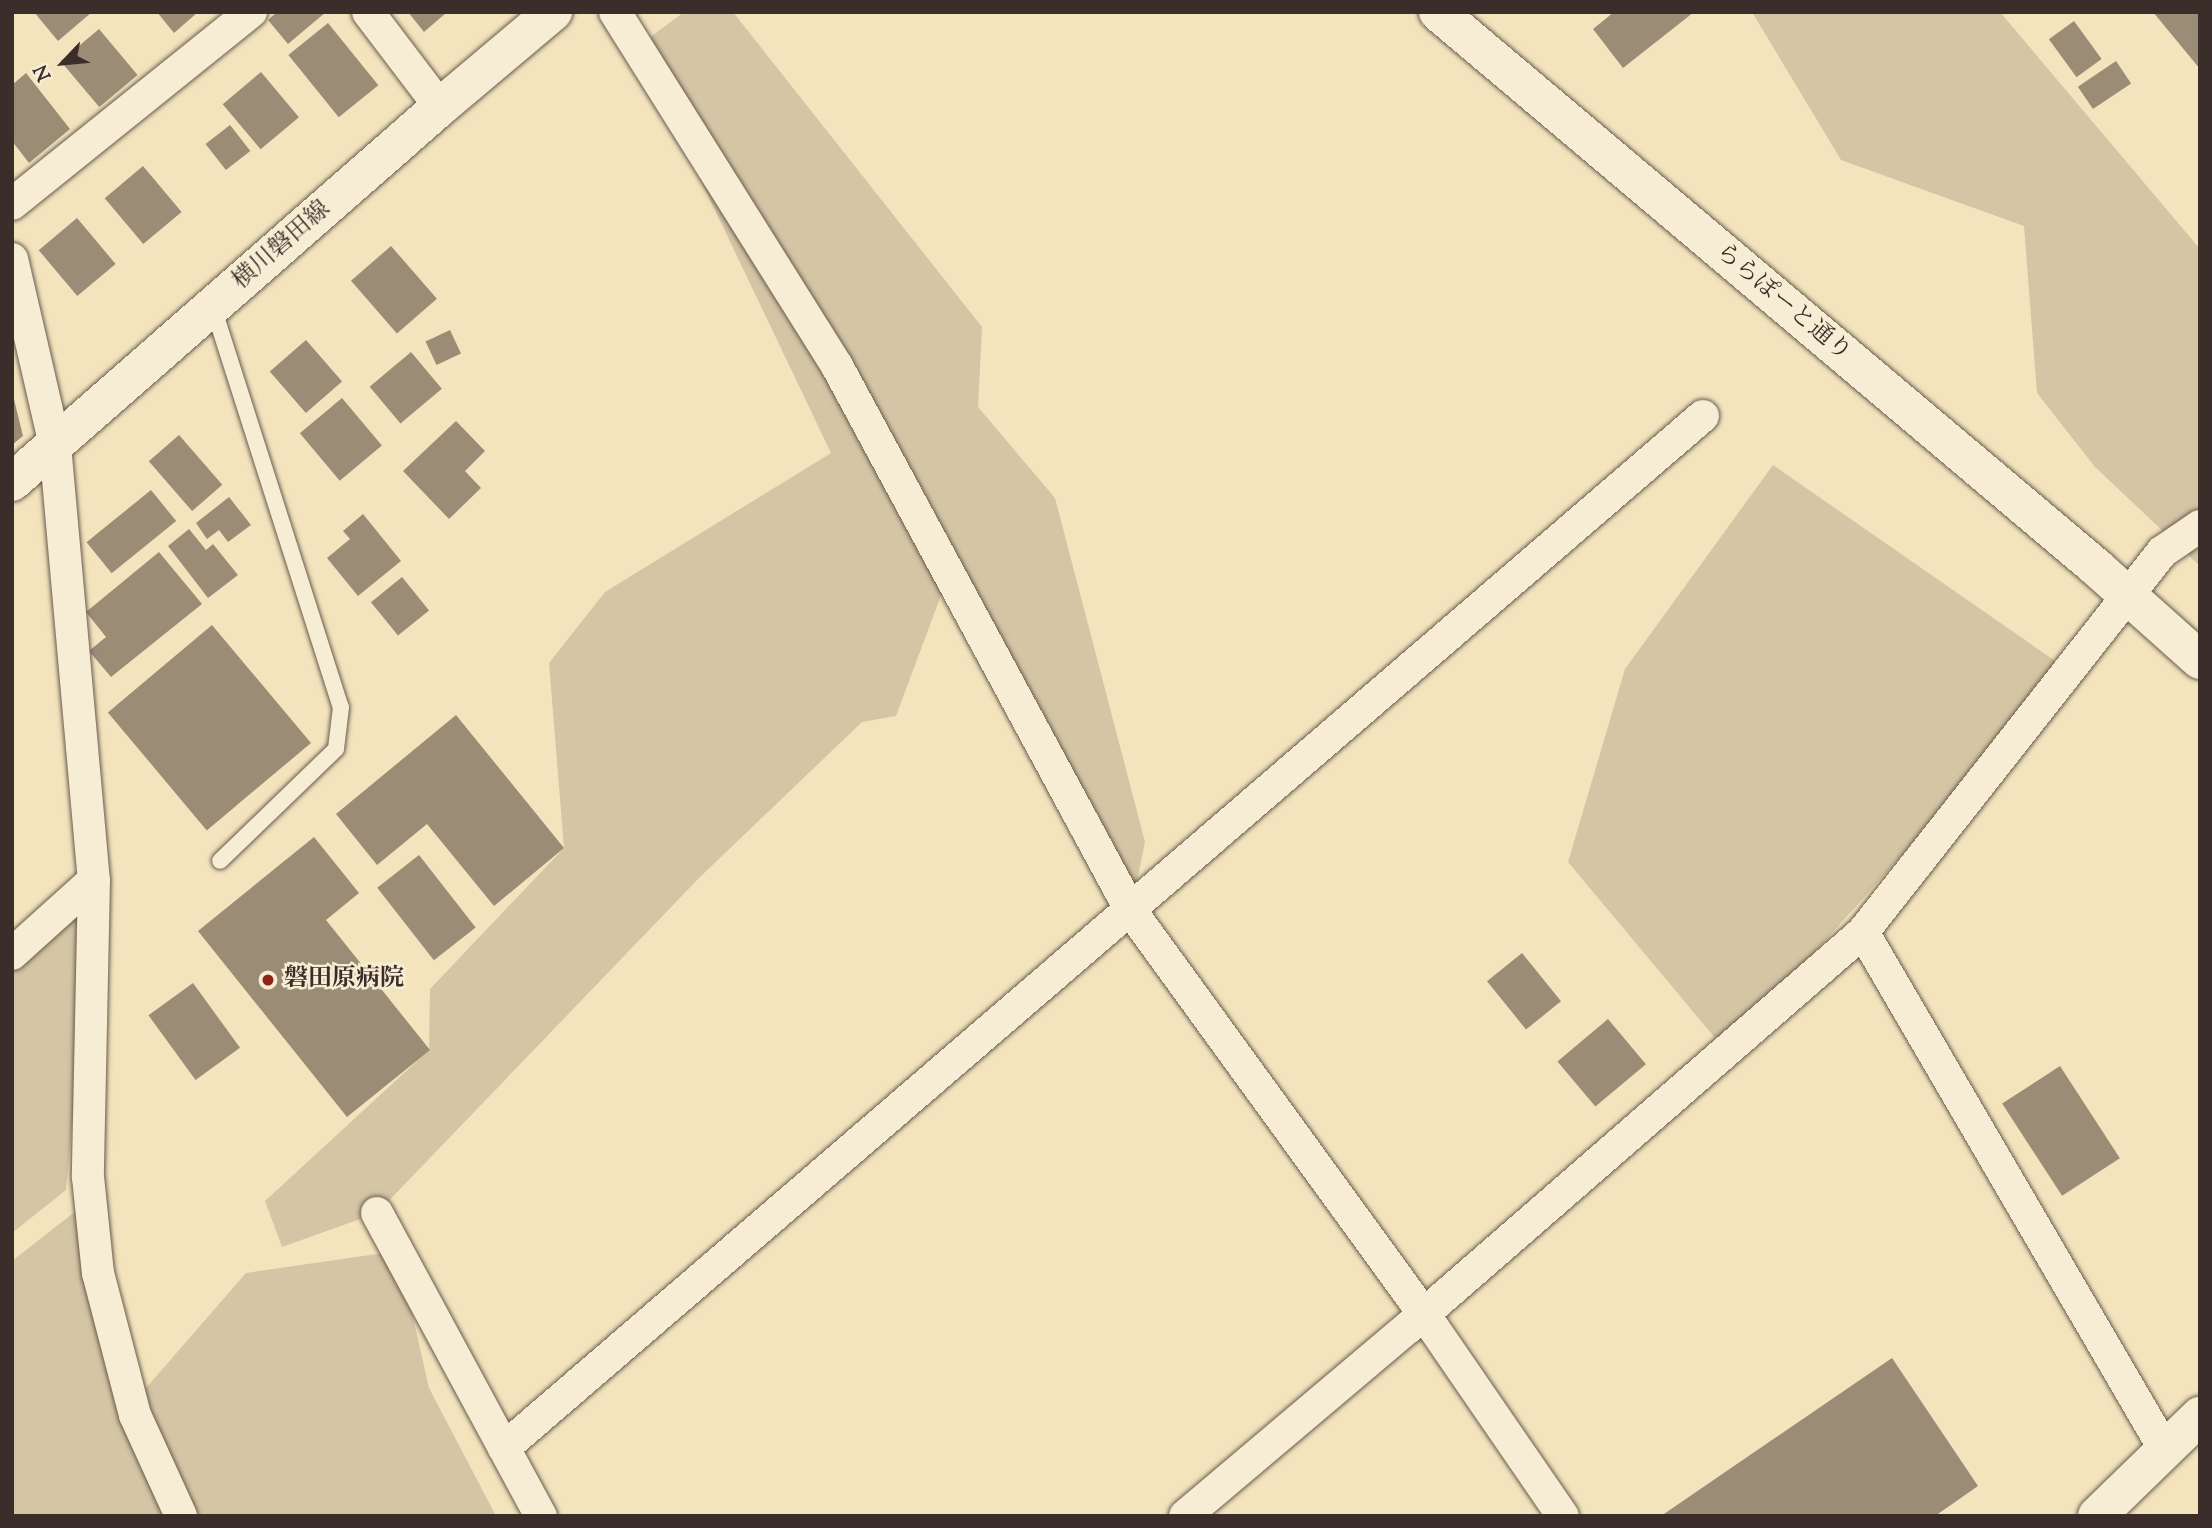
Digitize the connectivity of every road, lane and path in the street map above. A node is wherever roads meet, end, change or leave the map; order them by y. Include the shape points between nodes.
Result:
1 (251, 12) edge
2 (368, 12) edge
3 (553, 12) edge
4 (615, 12) edge
5 (1438, 12) edge
6 (440, 107) junction
7 (12, 204) edge
8 (12, 259) edge
9 (213, 306) junction
10 (1703, 416) dead end
11 (55, 445) junction
12 (12, 482) edge
13 (2200, 526) edge
14 (2127, 593) junction
15 (2200, 660) edge
16 (219, 861) dead end
17 (94, 880) junction
18 (1131, 911) junction
19 (1863, 932) junction
20 (12, 954) edge
21 (377, 1213) dead end
22 (1424, 1314) junction
23 (2200, 1416) edge
24 (504, 1448) junction
25 (2165, 1450) junction
26 (181, 1516) edge
27 (541, 1516) edge
28 (1185, 1516) edge
29 (1563, 1516) edge
30 (2097, 1516) edge

1 - 7 street
2 - 6 street
3 - 6 street, 横川磐田線
4 - 18 street via 837,366
5 - 14 street, ららぽーと通り
6 - 9 street, 横川磐田線
8 - 11 street
9 - 11 street, 横川磐田線
9 - 16 lane via 341,707 336,748
10 - 18 street
11 - 12 street, 横川磐田線
11 - 17 street
13 - 14 street via 2162,552
14 - 15 street, ららぽーと通り
14 - 19 street
17 - 20 street
17 - 26 street via 88,1177 98,1273 135,1415
18 - 22 street
18 - 24 street
19 - 22 street
19 - 25 street
21 - 24 street
22 - 28 street
22 - 29 street
23 - 25 street
24 - 27 street
25 - 30 street

